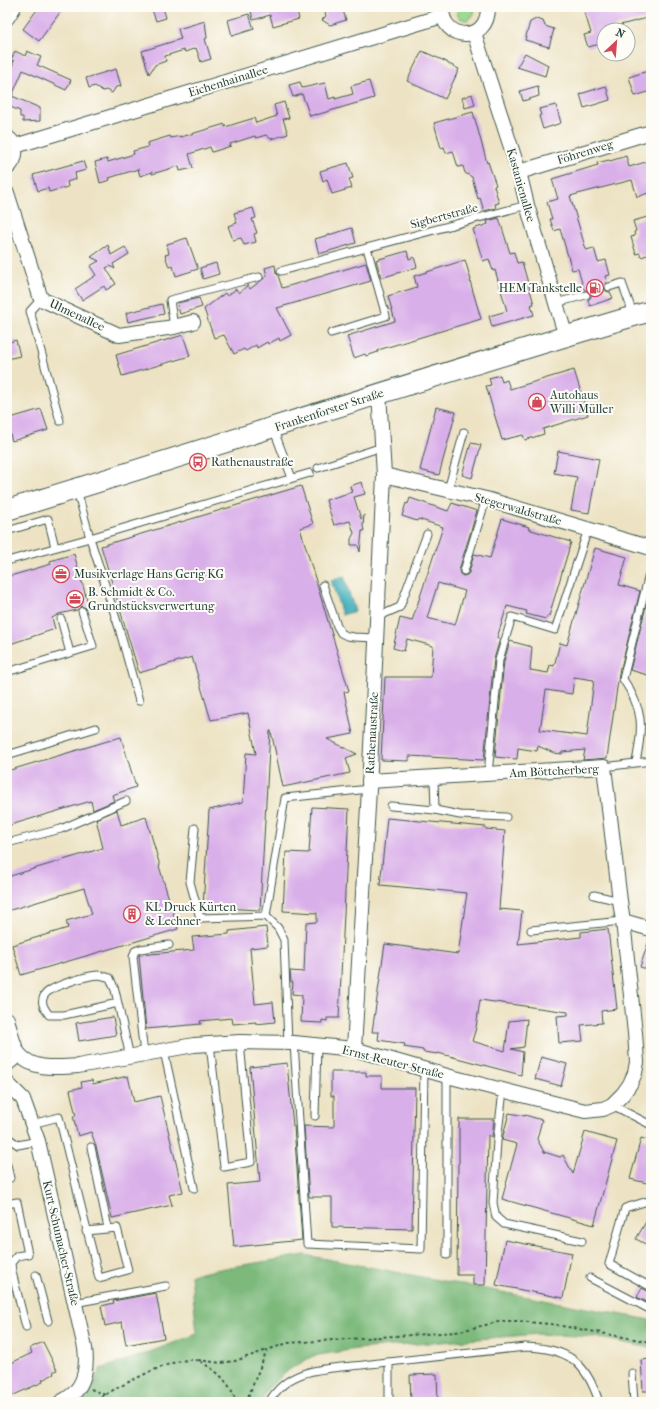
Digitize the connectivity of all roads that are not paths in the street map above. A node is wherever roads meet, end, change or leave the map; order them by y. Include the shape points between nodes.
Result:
1 (14, 7) edge
2 (488, 7) edge
3 (442, 12) edge
4 (7, 18) edge
5 (474, 33) junction
6 (650, 134) edge
7 (11, 141) edge
8 (7, 168) edge
9 (519, 172) junction
10 (7, 193) edge
11 (527, 205) junction
12 (367, 248) junction
13 (281, 271) dead end
14 (259, 276) dead end
15 (609, 287) dead end
16 (586, 295) dead end
17 (41, 299) junction
18 (556, 303) junction
19 (642, 314) edge
20 (193, 322) dead end
21 (174, 327) junction
22 (331, 333) dead end
23 (566, 337) junction
24 (378, 393) junction
25 (60, 421) dead end
26 (273, 428) junction
27 (464, 432) dead end
28 (382, 447) junction
29 (318, 468) dead end
30 (310, 473) dead end
31 (384, 475) junction
32 (292, 478) junction
33 (77, 489) junction
34 (448, 490) junction
35 (486, 499) junction
36 (7, 510) edge
37 (588, 529) junction
38 (7, 531) edge
39 (427, 534) dead end
40 (90, 538) junction
41 (55, 547) junction
42 (651, 548) edge
43 (7, 561) edge
44 (651, 566) edge
45 (464, 571) dead end
46 (324, 585) dead end
47 (82, 611) dead end
48 (377, 617) junction
49 (61, 619) dead end
50 (376, 638) junction
51 (70, 653) junction
52 (7, 672) edge
53 (140, 701) dead end
54 (96, 728) dead end
55 (7, 755) edge
56 (651, 761) edge
57 (636, 762) junction
58 (604, 767) junction
59 (488, 774) junction
60 (434, 777) junction
61 (369, 785) junction
62 (126, 801) dead end
63 (391, 806) dead end
64 (435, 810) junction
65 (506, 817) dead end
66 (195, 828) dead end
67 (7, 843) edge
68 (594, 895) dead end
69 (620, 901) junction
70 (266, 916) junction
71 (623, 922) junction
72 (651, 929) edge
73 (531, 930) dead end
74 (169, 945) dead end
75 (118, 1003) junction
76 (7, 1018) edge
77 (240, 1042) junction
78 (291, 1043) junction
79 (210, 1044) junction
80 (317, 1045) junction
81 (354, 1049) junction
82 (164, 1050) junction
83 (19, 1054) junction
84 (144, 1054) junction
85 (130, 1057) junction
86 (7, 1064) edge
87 (424, 1070) junction
88 (448, 1076) junction
89 (7, 1083) edge
90 (503, 1090) junction
91 (612, 1105) junction
92 (315, 1116) dead end
93 (32, 1124) junction
94 (651, 1126) edge
95 (7, 1136) edge
96 (38, 1141) junction
97 (7, 1145) edge
98 (18, 1145) junction
99 (91, 1147) dead end
100 (7, 1165) edge
101 (10, 1178) dead end
102 (194, 1188) dead end
103 (651, 1200) edge
104 (7, 1204) edge
105 (108, 1228) junction
106 (86, 1231) junction
107 (582, 1241) dead end
108 (447, 1255) dead end
109 (36, 1276) dead end
110 (590, 1278) dead end
111 (166, 1286) dead end
112 (651, 1287) edge
113 (74, 1303) junction
114 (651, 1310) edge
115 (48, 1321) dead end
116 (26, 1327) dead end
117 (389, 1362) junction
118 (632, 1373) dead end
119 (61, 1402) edge
120 (269, 1402) edge
121 (389, 1402) edge
122 (599, 1402) edge
123 (634, 1402) edge

1 - 4 street
2 - 5 street via 487,19 482,28
3 - 5 street, Eichenhainallee via 446,25 454,32
3 - 7 street, Eichenhainallee
5 - 9 street, Kastanienallee
6 - 9 street, Föhrenweg
7 - 8 street, Eichenhainallee via 16,152 15,159
9 - 11 street, Kastanienallee
10 - 17 street, Ulmenallee
11 - 12 lane, Sigbertstraße
11 - 18 street, Kastanienallee
12 - 13 lane, Sigbertstraße
12 - 22 lane via 386,316
14 - 21 lane via 170,300
15 - 19 lane via 622,284
16 - 18 lane
17 - 21 street, Ulmenallee via 119,335
17 - 25 lane via 30,311
18 - 23 street, Kastanienallee
19 - 23 main road, Frankenforster Straße
20 - 21 street, Ulmenallee
23 - 24 main road, Frankenforster Straße
24 - 26 main road, Frankenforster Straße
24 - 28 street, Rathenaustraße
26 - 32 lane
26 - 33 main road, Frankenforster Straße
27 - 34 lane
28 - 29 lane
28 - 31 street, Rathenaustraße
30 - 32 lane
31 - 34 street, Stegerwaldstraße
31 - 48 street, Rathenaustraße
32 - 40 lane
33 - 36 main road, Frankenforster Straße
33 - 40 lane
34 - 35 street, Stegerwaldstraße
35 - 37 street, Stegerwaldstraße
35 - 45 lane
37 - 42 street, Stegerwaldstraße
37 - 59 lane via 555,630 512,616 499,660
38 - 41 lane via 48,519
39 - 48 lane via 400,607
40 - 41 lane
40 - 53 lane
41 - 43 lane
44 - 57 lane via 623,678 632,692 640,714 641,737
46 - 50 lane via 341,633 354,637
47 - 51 lane via 93,646
48 - 50 street, Rathenaustraße
49 - 51 lane
50 - 61 street, Rathenaustraße
51 - 52 lane
54 - 55 lane
56 - 57 lane
57 - 58 lane
58 - 59 street, Am Böttcherberg
58 - 69 street, Am Böttcherberg
59 - 60 street, Am Böttcherberg
60 - 61 street, Am Böttcherberg
60 - 64 lane
61 - 70 lane via 285,798
61 - 81 street, Rathenaustraße
62 - 67 lane via 61,829
63 - 64 lane
64 - 65 lane via 460,815
66 - 70 lane via 190,882 200,918
68 - 69 lane
69 - 71 street, Am Böttcherberg
70 - 78 lane via 278,928 284,940
71 - 72 street
71 - 73 lane
71 - 91 street via 637,1062 630,1084
74 - 84 lane via 135,951
75 - 75 lane via 110,978 99,975 82,978 49,990 44,996 43,1007 49,1015 64,1015
75 - 85 lane
76 - 83 street
77 - 78 street, Ernst-Reuter-Straße
77 - 79 street, Ernst-Reuter-Straße
77 - 79 lane via 251,1162 224,1167
78 - 80 street, Ernst-Reuter-Straße
78 - 87 lane via 307,1244 421,1249
79 - 82 street, Ernst-Reuter-Straße
80 - 81 street, Ernst-Reuter-Straße
80 - 92 lane
81 - 87 street, Ernst-Reuter-Straße
82 - 84 street, Ernst-Reuter-Straße
82 - 102 lane
83 - 85 street, Ernst-Reuter-Straße via 42,1067 56,1068
83 - 86 street
84 - 85 street, Ernst-Reuter-Straße
87 - 88 street, Ernst-Reuter-Straße
88 - 90 street, Ernst-Reuter-Straße
88 - 108 lane
89 - 93 street, Kurt-Schumacher-Straße via 23,1099
90 - 91 street, Ernst-Reuter-Straße via 585,1111
90 - 107 lane via 493,1203 496,1217 504,1224
91 - 94 lane
93 - 96 street, Kurt-Schumacher-Straße
93 - 106 lane via 59,1117
95 - 98 lane
96 - 98 lane
96 - 113 street, Kurt-Schumacher-Straße
97 - 98 lane
99 - 105 lane
100 - 101 lane
103 - 112 lane via 625,1208 609,1264
104 - 116 lane via 17,1202 28,1254 17,1256 11,1263
105 - 106 lane
105 - 106 lane via 117,1228 128,1270 99,1278
109 - 115 lane
110 - 114 lane
111 - 113 lane
113 - 119 street, Kurt-Schumacher-Straße via 87,1363 85,1376 80,1385
117 - 120 lane via 309,1371 279,1388
117 - 121 lane
117 - 122 lane via 542,1347 568,1356 588,1374
118 - 123 lane

